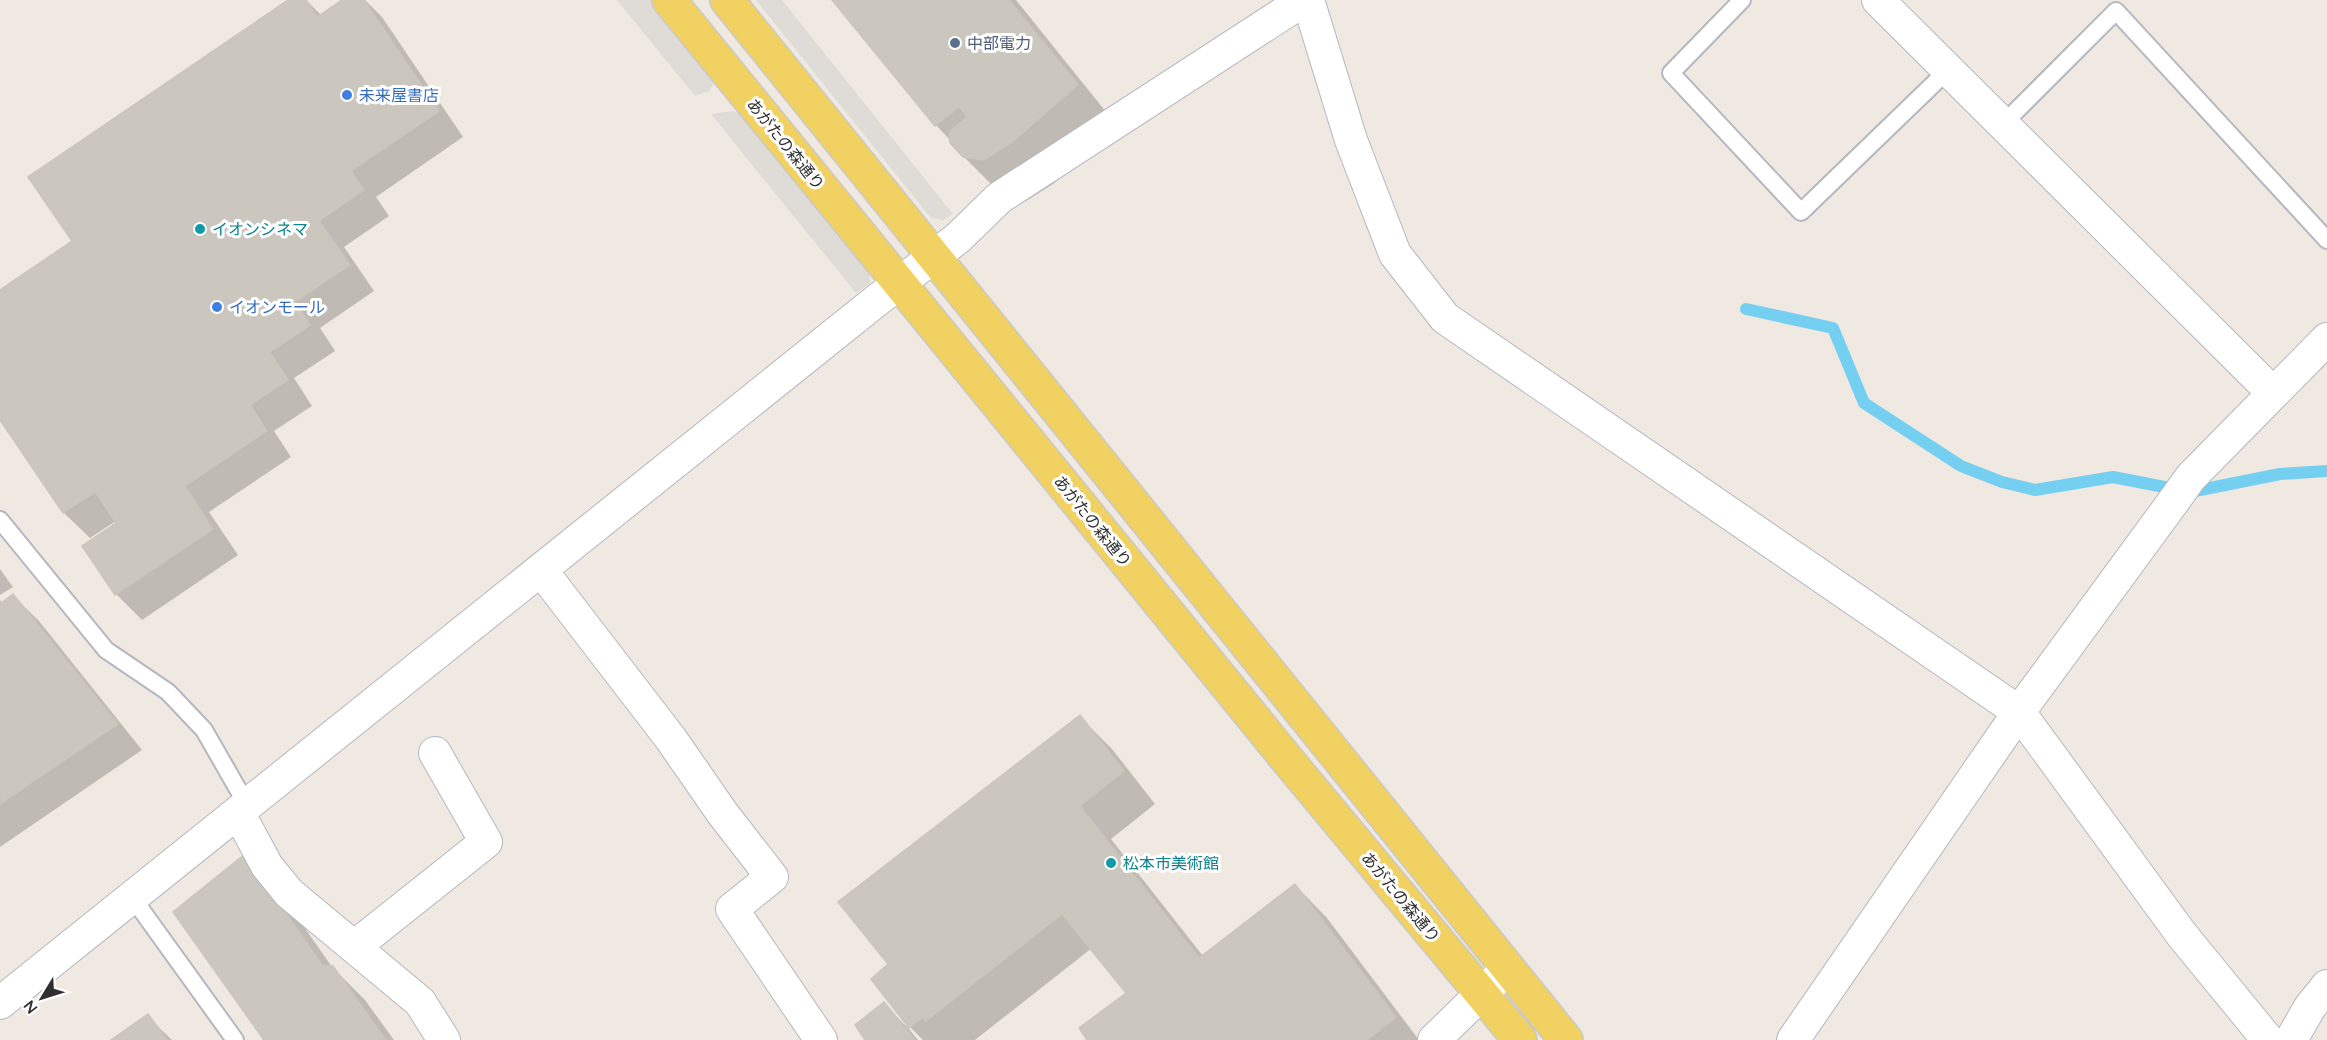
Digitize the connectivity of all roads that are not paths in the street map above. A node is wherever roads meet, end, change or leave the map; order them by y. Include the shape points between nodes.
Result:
1 (669, 0) edge
2 (727, 0) edge
3 (1306, 0) edge
4 (1742, 0) edge
5 (1878, 0) edge
6 (1949, 69) junction
7 (2002, 125) junction
8 (2327, 240) edge
9 (935, 256) junction
10 (899, 283) junction
11 (2327, 339) edge
12 (2273, 393) junction
13 (0, 520) edge
14 (541, 570) junction
15 (2019, 712) junction
16 (435, 753) dead end
17 (243, 809) junction
18 (132, 897) junction
19 (354, 947) junction
20 (1509, 968) junction
21 (2327, 986) edge
22 (1482, 994) junction
23 (0, 1003) edge
24 (235, 1040) edge
25 (444, 1040) edge
26 (821, 1040) edge
27 (1434, 1040) edge
28 (1520, 1040) edge
29 (1566, 1040) edge
30 (1793, 1040) edge
31 (2268, 1040) edge
32 (2291, 1040) edge

1 - 10 main road, あがたの森通り
2 - 9 main road
3 - 9 street via 999,198
3 - 15 street via 1351,141 1395,254 1445,318
4 - 6 lane via 1671,73 1801,212
5 - 6 street
6 - 7 street
7 - 8 lane via 2116,11
7 - 12 street
9 - 10 street
9 - 20 main road
10 - 14 street
10 - 22 main road, あがたの森通り
11 - 12 street
12 - 15 street via 2191,477
13 - 17 lane via 106,650 168,692 204,730
14 - 17 street
14 - 26 street via 772,878 732,909
15 - 30 street
15 - 31 street via 2182,935
16 - 19 street via 486,842
17 - 18 street
17 - 19 street via 267,866 289,893
18 - 23 street
18 - 24 lane
19 - 25 street via 420,1002
20 - 22 street
20 - 29 main road
21 - 32 street
22 - 27 street
22 - 28 main road, あがたの森通り

